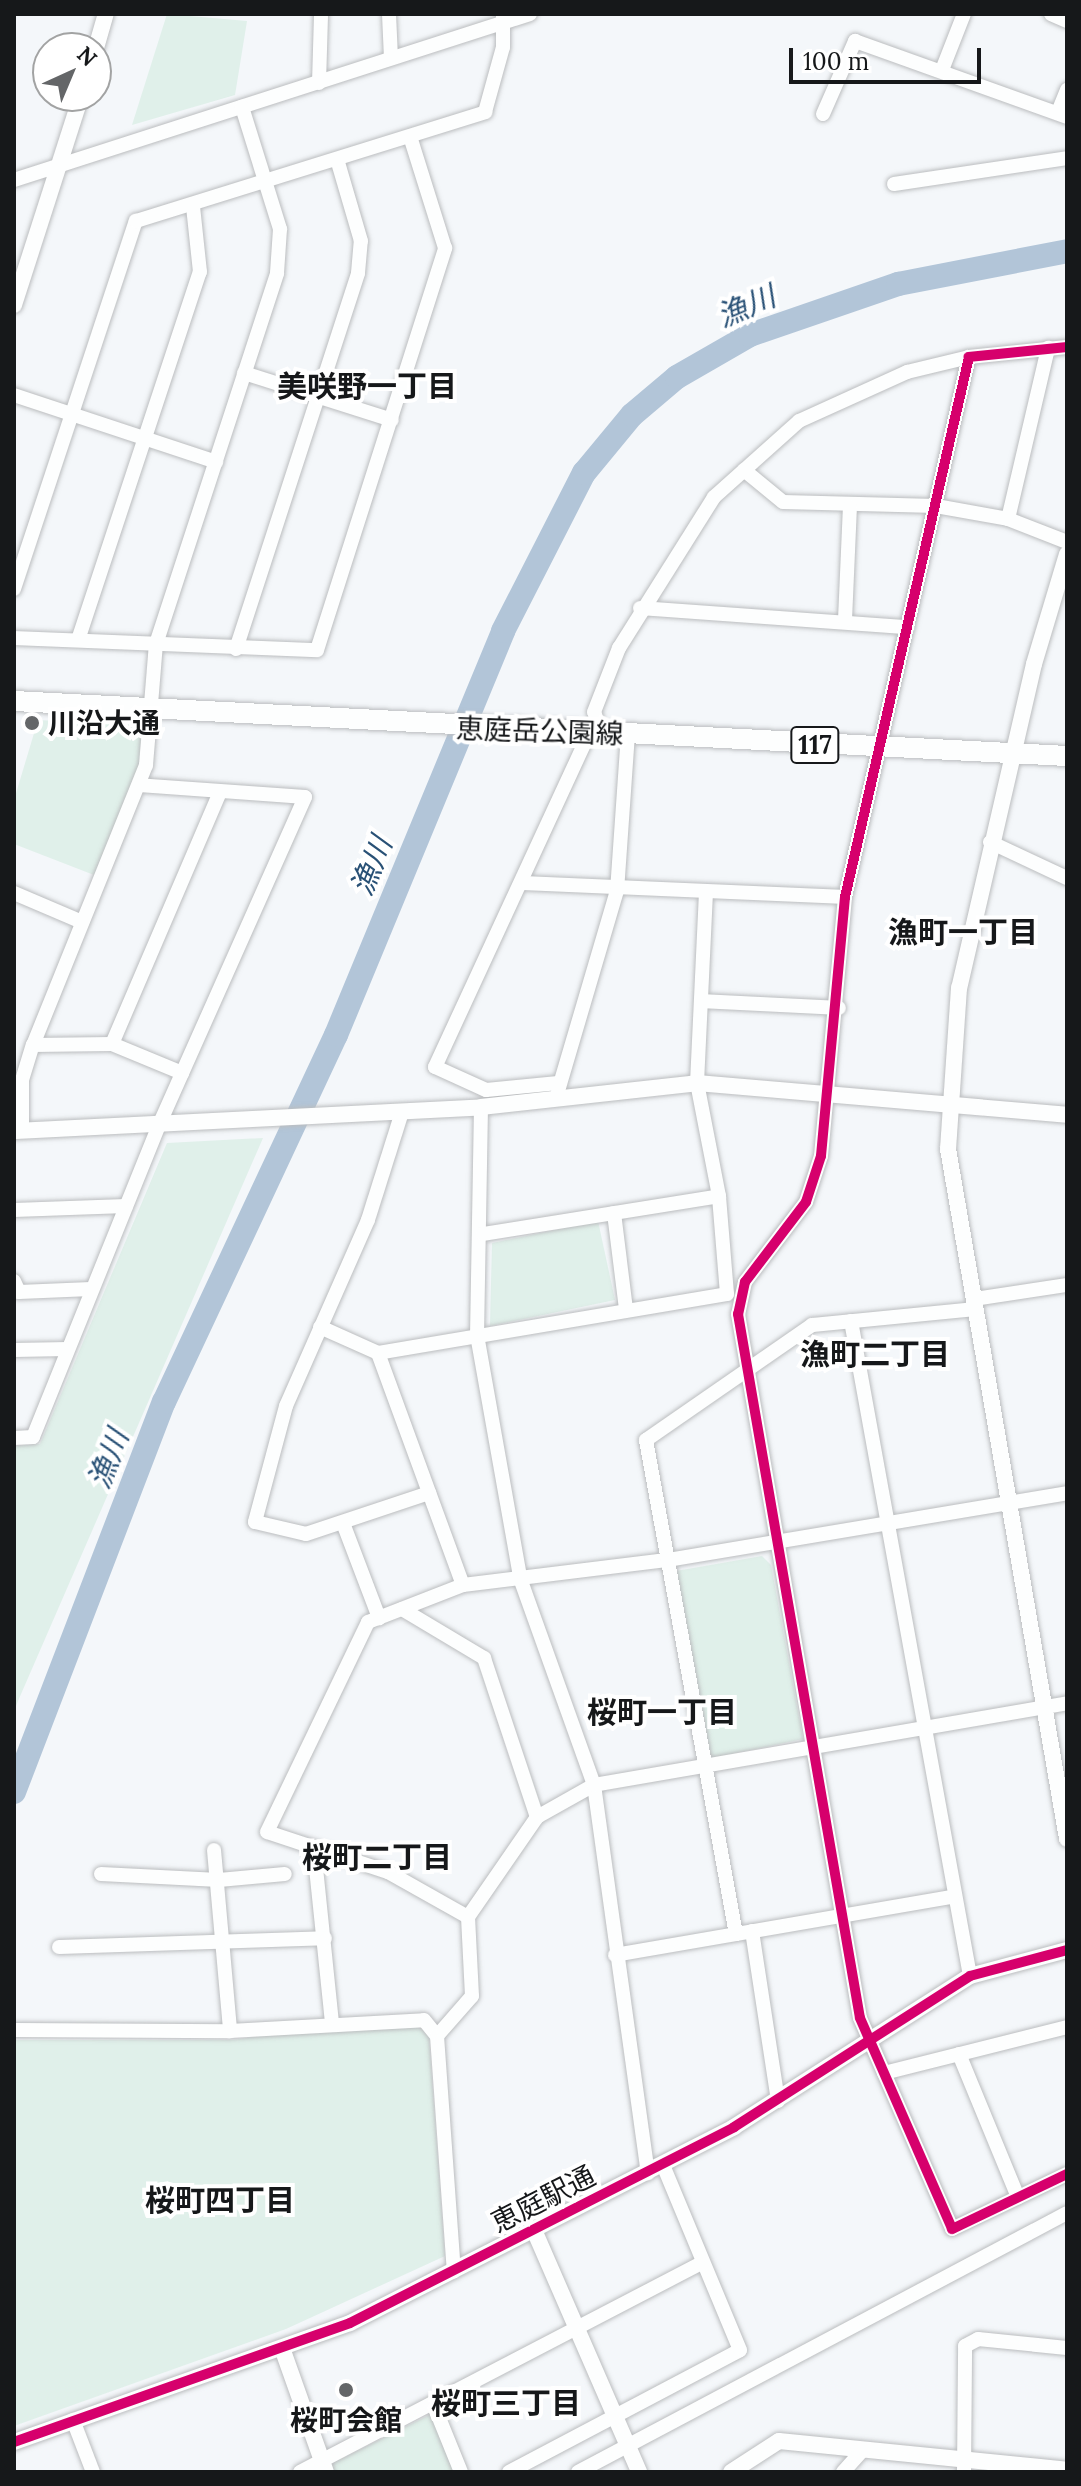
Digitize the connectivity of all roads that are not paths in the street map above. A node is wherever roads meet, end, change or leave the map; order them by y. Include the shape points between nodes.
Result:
1 (321, 14) edge
2 (389, 14) edge
3 (530, 14) edge
4 (964, 14) edge
5 (1051, 14) edge
6 (503, 18) edge
7 (1067, 21) edge
8 (391, 58) junction
9 (942, 70) junction
10 (319, 83) junction
11 (1067, 90) edge
12 (242, 107) junction
13 (76, 112) edge
14 (823, 114) dead end
15 (1063, 115) edge
16 (410, 136) junction
17 (1067, 158) edge
18 (337, 159) junction
19 (60, 165) junction
20 (14, 180) edge
21 (265, 182) junction
22 (894, 184) dead end
23 (193, 206) junction
24 (14, 305) edge
25 (1067, 347) edge
26 (1048, 348) junction
27 (969, 357) junction
28 (244, 373) junction
29 (14, 395) edge
30 (318, 395) junction
31 (73, 413) junction
32 (392, 420) junction
33 (145, 437) junction
34 (216, 462) junction
35 (744, 470) junction
36 (936, 506) junction
37 (850, 507) junction
38 (1008, 519) junction
39 (1067, 542) edge
40 (1067, 554) edge
41 (14, 589) edge
42 (640, 608) junction
43 (845, 620) junction
44 (907, 627) junction
45 (14, 638) edge
46 (78, 640) junction
47 (156, 644) junction
48 (236, 649) junction
49 (14, 701) edge
50 (152, 707) junction
51 (595, 733) junction
52 (628, 734) junction
53 (877, 749) junction
54 (1013, 753) junction
55 (1067, 756) edge
56 (139, 785) junction
57 (220, 792) junction
58 (990, 842) junction
59 (1067, 878) edge
60 (524, 883) junction
61 (617, 891) junction
62 (14, 893) edge
63 (706, 893) junction
64 (845, 897) junction
65 (82, 922) junction
66 (702, 1001) junction
67 (839, 1008) junction
68 (112, 1044) junction
69 (33, 1045) junction
70 (182, 1073) junction
71 (697, 1083) junction
72 (833, 1090) junction
73 (558, 1091) junction
74 (949, 1101) junction
75 (481, 1107) junction
76 (402, 1112) junction
77 (1067, 1115) edge
78 (159, 1125) junction
79 (18, 1130) edge
80 (719, 1196) junction
81 (126, 1206) junction
82 (14, 1210) edge
83 (614, 1213) junction
84 (483, 1234) junction
85 (14, 1281) edge
86 (1067, 1285) edge
87 (91, 1289) junction
88 (975, 1304) junction
89 (626, 1310) junction
90 (851, 1321) junction
91 (320, 1327) junction
92 (477, 1335) junction
93 (68, 1349) junction
94 (14, 1350) edge
95 (378, 1353) junction
96 (745, 1371) junction
97 (14, 1438) edge
98 (429, 1493) junction
99 (1067, 1493) edge
100 (1008, 1500) junction
101 (343, 1523) junction
102 (887, 1523) junction
103 (776, 1541) junction
104 (668, 1560) junction
105 (521, 1581) junction
106 (463, 1585) junction
107 (402, 1609) junction
108 (379, 1618) junction
109 (1067, 1703) edge
110 (1045, 1706) junction
111 (925, 1726) junction
112 (812, 1748) junction
113 (707, 1763) junction
114 (594, 1785) junction
115 (537, 1817) junction
116 (1067, 1839) edge
117 (214, 1850) dead end
118 (316, 1868) dead end
119 (101, 1874) dead end
120 (285, 1874) dead end
121 (219, 1880) junction
122 (952, 1897) junction
123 (841, 1916) junction
124 (468, 1917) junction
125 (752, 1931) junction
126 (736, 1934) junction
127 (325, 1938) junction
128 (59, 1947) dead end
129 (223, 1947) junction
130 (1067, 1950) edge
131 (615, 1955) junction
132 (970, 1976) junction
133 (332, 2022) junction
134 (1067, 2027) edge
135 (14, 2030) edge
136 (230, 2031) junction
137 (437, 2036) junction
138 (871, 2040) junction
139 (959, 2054) junction
140 (884, 2073) junction
141 (778, 2101) junction
142 (655, 2169) junction
143 (1067, 2174) edge
144 (1018, 2197) junction
145 (1067, 2213) edge
146 (534, 2230) junction
147 (703, 2262) junction
148 (454, 2271) junction
149 (576, 2328) junction
150 (282, 2348) junction
151 (1067, 2348) edge
152 (433, 2403) junction
153 (613, 2417) junction
154 (73, 2420) junction
155 (14, 2442) edge
156 (627, 2445) junction
157 (863, 2450) junction
158 (324, 2467) edge
159 (964, 2467) edge
160 (1067, 2470) edge
161 (93, 2472) edge
162 (300, 2472) edge
163 (461, 2472) edge
164 (509, 2472) edge
165 (578, 2472) edge
166 (639, 2472) edge
167 (731, 2472) edge
168 (843, 2472) edge

1 - 10 street
2 - 8 street
3 - 6 street
4 - 9 street
5 - 7 street
6 - 8 street
6 - 16 street via 485,112
8 - 10 street
9 - 14 street via 855,41
9 - 15 street
10 - 12 street
11 - 15 street
12 - 19 street
12 - 21 street
13 - 19 street
16 - 18 street
16 - 32 street via 445,248
17 - 22 street
18 - 21 street
18 - 30 street via 361,241
19 - 20 street
19 - 24 street
21 - 23 street
21 - 28 street via 280,254
23 - 31 street via 136,221
23 - 33 street via 200,272
25 - 26 street
26 - 27 street
26 - 38 street
27 - 35 street via 907,372 799,421
27 - 36 street
28 - 30 street
28 - 34 street
29 - 31 street
30 - 32 street
30 - 48 street
31 - 33 street
31 - 41 street
32 - 48 street via 317,650
33 - 34 street
33 - 46 street
34 - 47 street
35 - 37 street via 783,502
35 - 42 street via 691,524
36 - 37 street
36 - 38 street
36 - 44 street
37 - 43 street
38 - 39 street
40 - 54 street
42 - 43 street
42 - 51 street via 594,712
43 - 44 street
44 - 53 street
45 - 46 street
46 - 47 street
47 - 48 street
47 - 50 street
49 - 50 main road, 恵庭岳公園線 / 117
50 - 51 main road, 恵庭岳公園線 / 117
50 - 56 street
51 - 52 main road, 恵庭岳公園線 / 117
51 - 60 street
52 - 53 main road, 恵庭岳公園線 / 117
52 - 61 street
53 - 54 main road, 恵庭岳公園線 / 117
53 - 64 street
54 - 55 main road, 恵庭岳公園線 / 117
54 - 58 street
56 - 57 street
56 - 65 street
57 - 68 street
57 - 70 street via 305,797
58 - 59 street
58 - 74 street via 959,988
60 - 61 street
60 - 73 street via 435,1067 486,1090
61 - 63 street
61 - 73 street
62 - 65 street
63 - 64 street
63 - 66 street
64 - 67 street
65 - 69 street
66 - 67 street
66 - 71 street
67 - 72 street
68 - 69 street
68 - 70 street
69 - 79 street via 22,1080
70 - 78 street
71 - 72 street
71 - 73 street
71 - 80 street
72 - 74 street
72 - 96 street via 806,1202 739,1298
73 - 75 street
74 - 77 street
74 - 88 street via 948,1149
75 - 76 street
75 - 84 street
76 - 78 street
76 - 91 street via 368,1220
78 - 79 street
78 - 81 street
80 - 83 street
80 - 89 street via 727,1294
81 - 82 street
81 - 87 street
83 - 84 street
83 - 89 street
84 - 92 street
85 - 87 street via 19,1292
86 - 88 street
87 - 93 street
88 - 90 street
88 - 100 street
89 - 92 street
90 - 96 street via 812,1325
90 - 102 street
91 - 95 street
91 - 101 street via 286,1406 255,1522 306,1534
92 - 95 street
92 - 105 street
93 - 94 street
93 - 97 street via 33,1437
95 - 98 street
96 - 103 street
96 - 104 street via 646,1440
98 - 101 street
98 - 106 street
99 - 100 street
100 - 102 street
100 - 110 street
101 - 108 street
102 - 103 street
102 - 111 street
103 - 104 street
103 - 112 street
104 - 105 street
104 - 113 street
105 - 106 street
105 - 114 street
106 - 107 street
107 - 108 street
107 - 115 street via 484,1658
108 - 124 street via 368,1622 267,1832 388,1872
109 - 110 street
110 - 111 street
110 - 116 street
111 - 112 street
111 - 122 street
112 - 113 street
112 - 123 street
113 - 114 street
113 - 126 street
114 - 115 street
114 - 131 street
115 - 124 street
117 - 121 street
118 - 127 street
119 - 121 street
120 - 121 street
121 - 129 street
122 - 123 street
122 - 132 street
123 - 125 street
123 - 138 street
124 - 137 street via 472,1996
125 - 126 street
125 - 141 street
126 - 131 street
127 - 129 street
127 - 133 street
128 - 129 street
129 - 136 street
130 - 132 street, 恵庭駅通
131 - 142 street
132 - 138 street, 恵庭駅通
133 - 136 street
133 - 137 street via 424,2020
134 - 139 street
135 - 136 street
137 - 148 street
138 - 140 street
138 - 141 street, 恵庭駅通
139 - 140 street
139 - 144 street
140 - 144 street via 952,2229
141 - 142 street, 恵庭駅通
142 - 146 street, 恵庭駅通
142 - 147 street
143 - 144 street
145 - 156 street
146 - 148 street, 恵庭駅通
146 - 149 street
147 - 149 street
147 - 153 street via 740,2350
148 - 150 street, 恵庭駅通
149 - 152 street
149 - 153 street
150 - 154 street, 恵庭駅通
150 - 158 street
151 - 159 street via 978,2339 965,2346
152 - 158 street
152 - 163 street
153 - 156 street
153 - 164 street
154 - 155 street, 恵庭駅通
154 - 161 street
156 - 165 street
156 - 166 street
157 - 159 street
157 - 167 street via 779,2441
157 - 168 street
158 - 162 street
159 - 160 street

